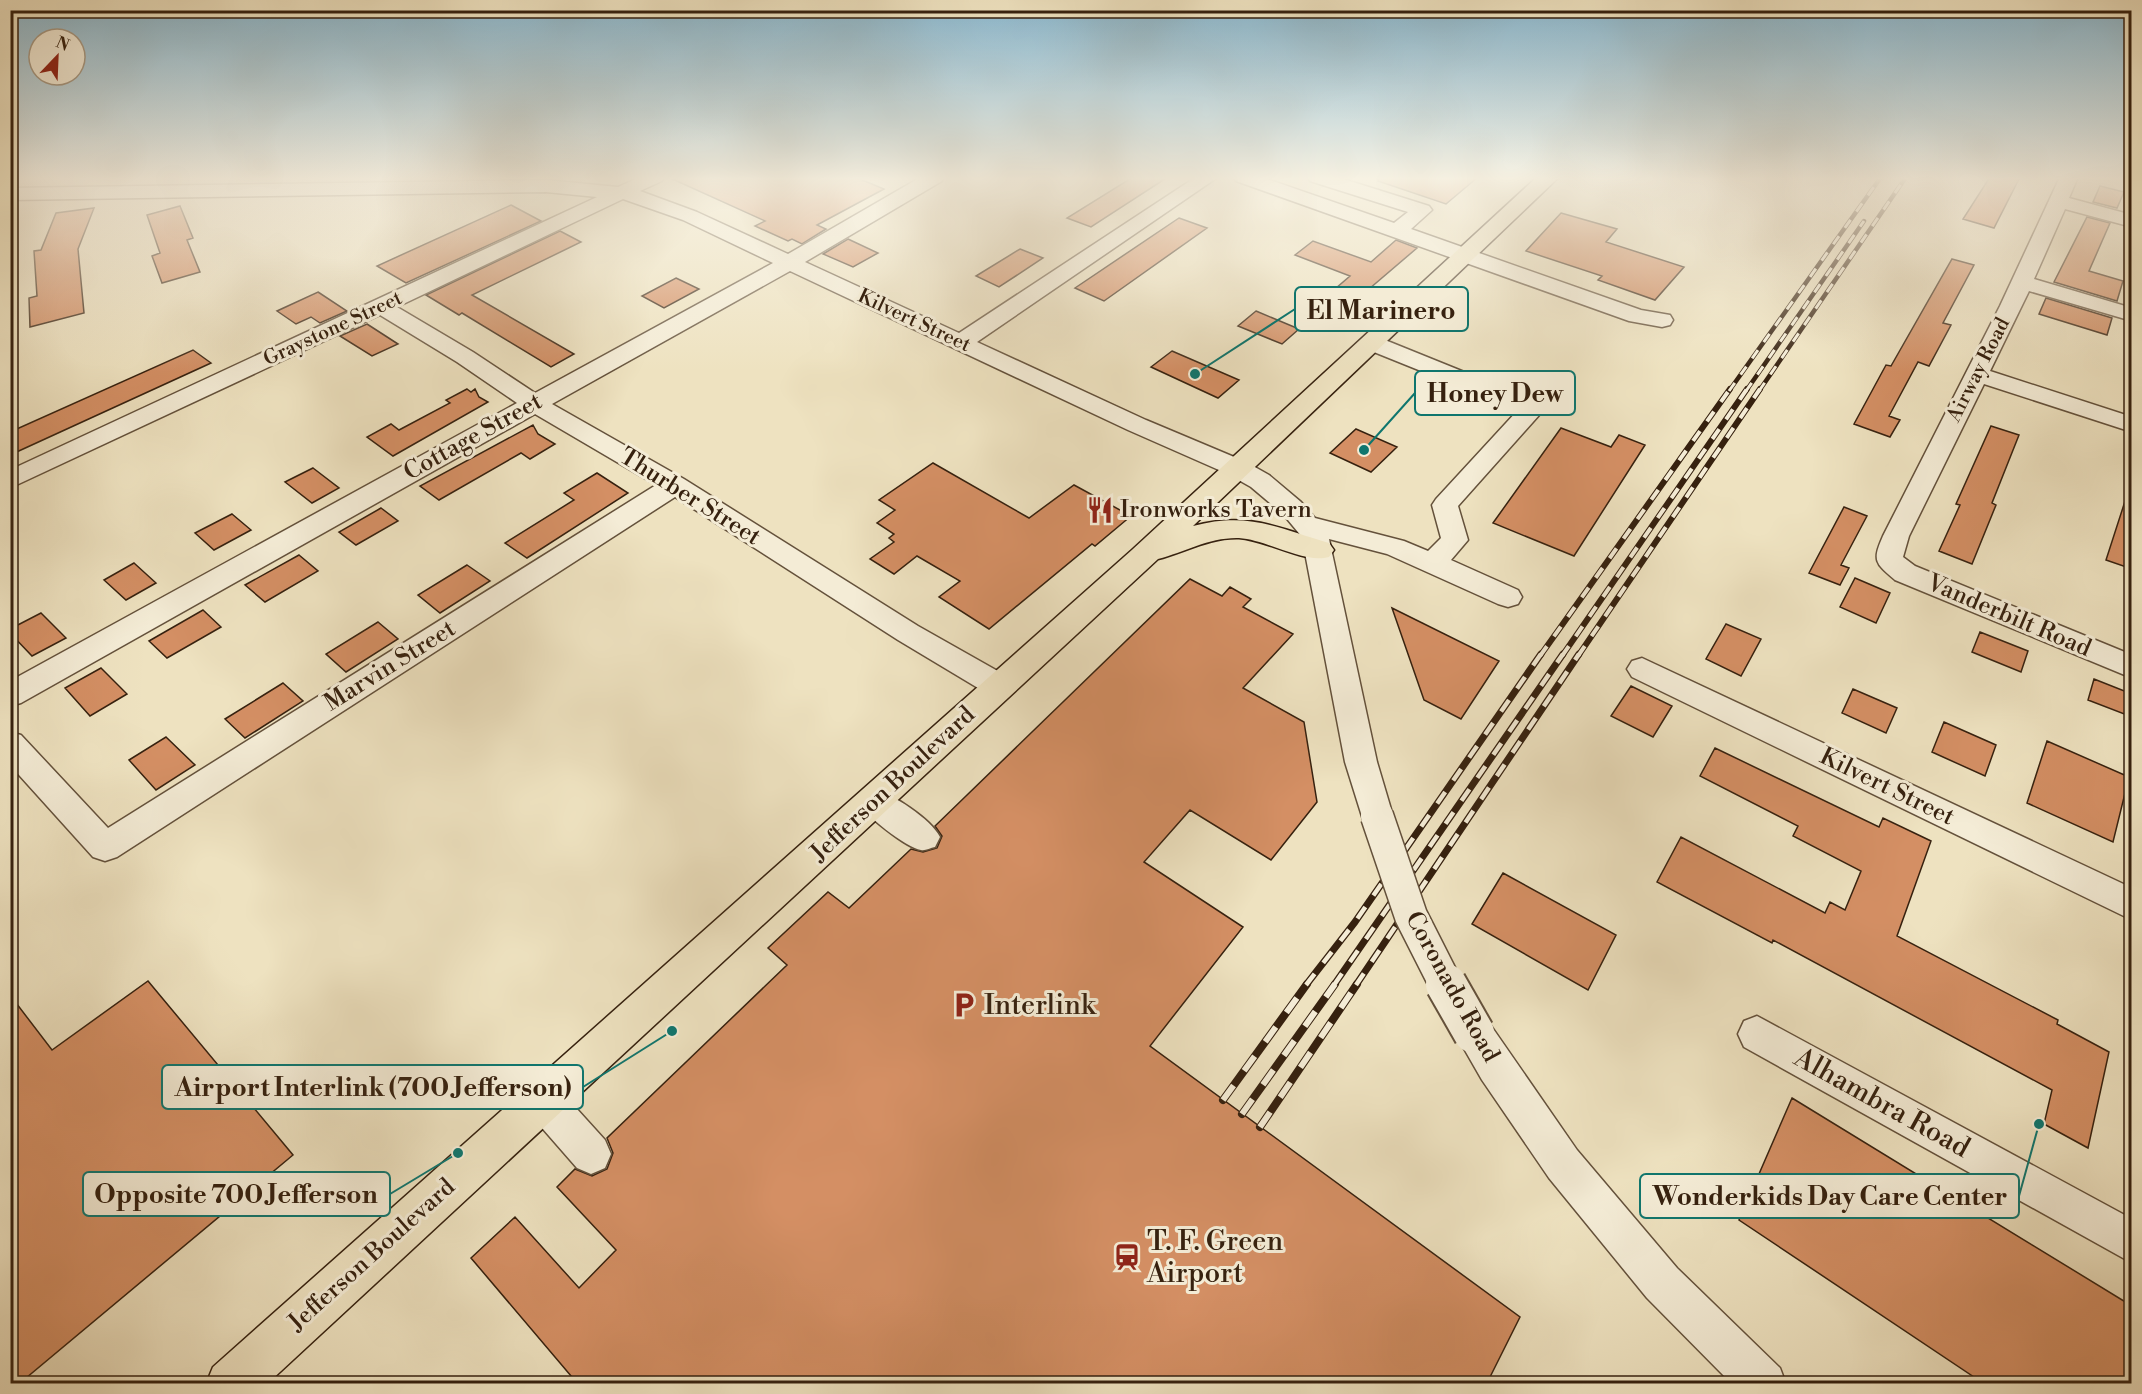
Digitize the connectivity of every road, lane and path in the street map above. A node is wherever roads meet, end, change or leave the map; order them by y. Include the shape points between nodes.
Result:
1 (519, 242) edge
2 (746, 242) edge
3 (822, 242) edge
4 (1111, 242) edge
5 (1431, 242) edge
6 (1477, 242) edge
7 (2040, 242) edge
8 (1464, 254) junction
9 (788, 262) junction
10 (2022, 282) junction
11 (382, 307) junction
12 (2132, 315) edge
13 (1662, 320) dead end
14 (960, 343) junction
15 (1371, 343) junction
16 (1977, 374) junction
17 (533, 403) junction
18 (2132, 425) edge
19 (1237, 468) junction
20 (10, 480) edge
21 (675, 485) junction
22 (1313, 538) junction
23 (1143, 556) junction
24 (1890, 561) joint
25 (1433, 562) junction
26 (1508, 597) dead end
27 (2132, 667) edge
28 (1642, 669) dead end
29 (999, 686) junction
30 (10, 695) edge
31 (10, 744) edge
32 (873, 801) junction
33 (923, 837) dead end
34 (2132, 906) edge
35 (1757, 1034) dead end
36 (543, 1100) junction
37 (591, 1154) dead end
38 (2132, 1242) edge
39 (230, 1383) edge
40 (1764, 1383) edge

1 - 11 street, Graystone Street
2 - 9 street, Kilvert Street
3 - 9 street, Cottage Street
4 - 14 street
5 - 8 street
6 - 8 main road, Jefferson Boulevard
7 - 10 street, Airway Road
8 - 13 street via 1637,316
8 - 15 main road, Jefferson Boulevard
9 - 14 street, Kilvert Street
9 - 17 street, Cottage Street
10 - 12 street
10 - 16 street, Airway Road
11 - 17 street, Thurber Street
11 - 20 street, Graystone Street
14 - 19 street, Kilvert Street
15 - 19 main road, Jefferson Boulevard
15 - 25 street via 1533,408 1445,506 1455,540
16 - 18 street
16 - 24 street, Airway Road via 1896,536
17 - 21 street, Thurber Street
17 - 30 street, Cottage Street
19 - 22 street via 1260,481 1292,508
19 - 23 main road, Jefferson Boulevard
21 - 29 street, Thurber Street
21 - 31 street, Marvin Street via 105,847
22 - 23 main road via 1251,529 1218,530 1188,537
22 - 25 street via 1395,547
22 - 40 street, Coronado Road, bridge via 1361,762 1411,916 1432,960 1501,1077 1578,1183 1662,1283
23 - 29 main road, Jefferson Boulevard
24 - 27 street, Vanderbilt Road via 1905,573
25 - 26 street
28 - 34 street, Kilvert Street
29 - 32 main road, Jefferson Boulevard
32 - 33 street
32 - 36 main road, Jefferson Boulevard
35 - 38 street, Alhambra Road
36 - 37 street
36 - 39 main road, Jefferson Boulevard

